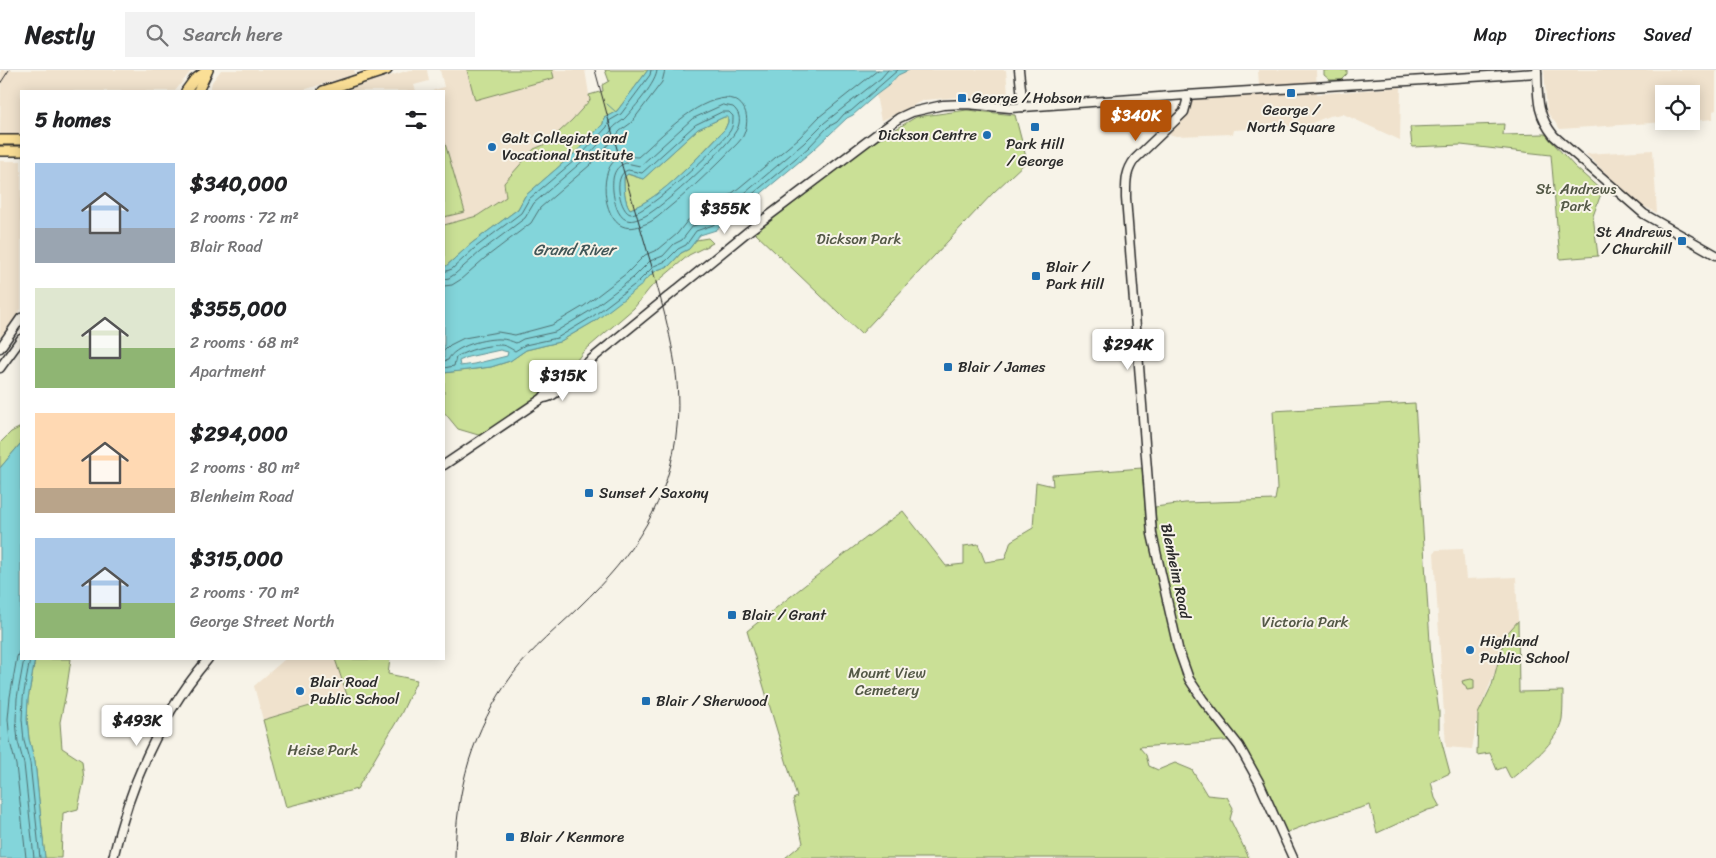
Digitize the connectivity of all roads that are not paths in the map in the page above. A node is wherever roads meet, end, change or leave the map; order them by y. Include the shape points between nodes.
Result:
1 (387, 70) edge
2 (1019, 70) edge
3 (207, 71) edge
4 (1537, 72) edge
5 (187, 90) edge
6 (198, 90) edge
7 (207, 90) edge
8 (326, 90) edge
9 (1186, 95) junction
10 (1023, 107) junction
11 (0, 140) edge
12 (20, 140) edge
13 (0, 151) edge
14 (20, 151) edge
15 (1716, 255) edge
16 (20, 319) edge
17 (20, 340) edge
18 (1, 346) edge
19 (14, 348) junction
20 (0, 368) edge
21 (445, 464) edge
22 (207, 660) edge
23 (113, 858) edge
24 (1293, 858) edge

1 - 8 main road
2 - 10 main road
3 - 5 main road
3 - 6 main road
3 - 7 main road
4 - 9 main road
4 - 15 main road via 1539,111 1554,136 1643,213
9 - 10 main road
9 - 24 main road, Blenheim Road via 1184,112 1129,166 1126,176 1152,534 1178,648 1189,679 1239,746
10 - 21 main road via 943,105 899,118 746,232 566,380 561,389
11 - 12 main road
13 - 14 main road
16 - 18 main road
17 - 19 main road
18 - 19 main road
19 - 20 main road
22 - 23 main road via 181,693 146,754 124,814

